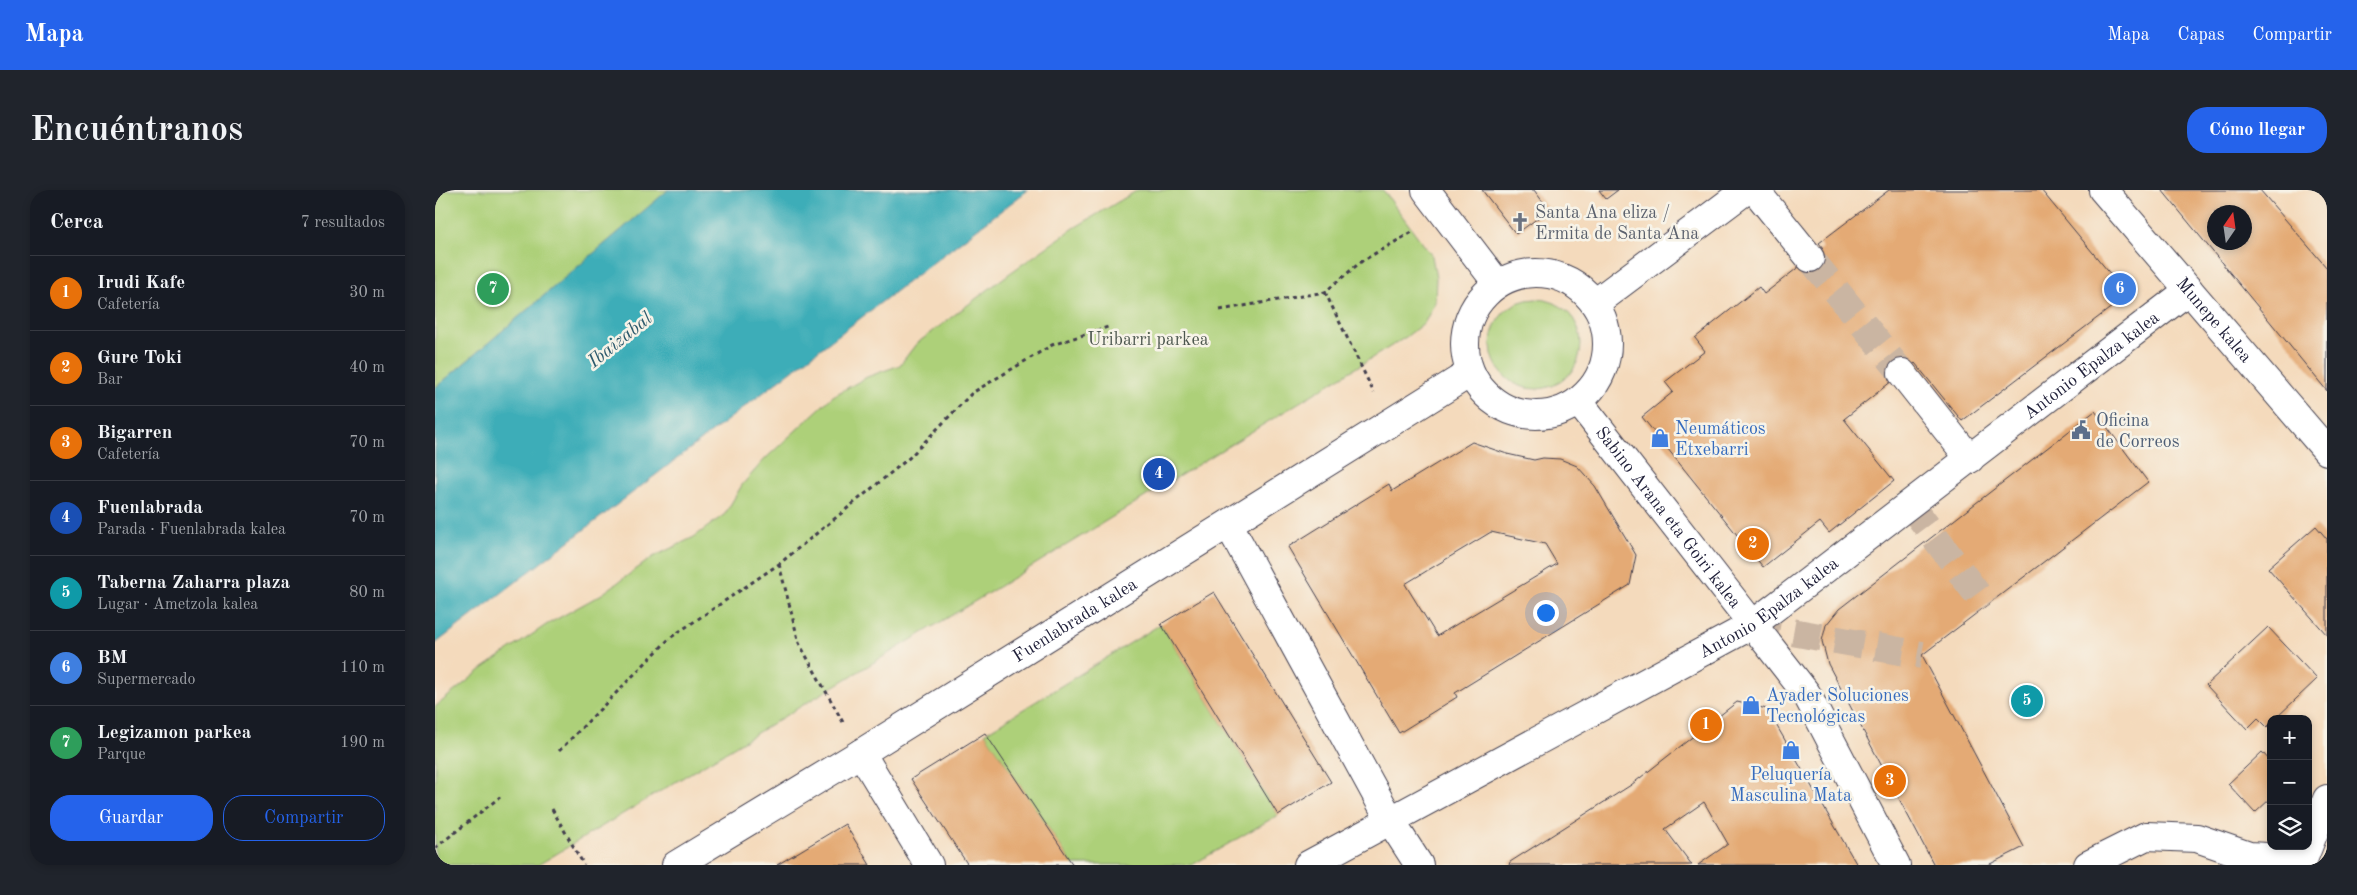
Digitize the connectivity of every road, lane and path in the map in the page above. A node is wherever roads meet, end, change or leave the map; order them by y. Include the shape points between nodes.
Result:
1 (1427, 190) edge
2 (1746, 190) edge
3 (1755, 190) edge
4 (2103, 190) edge
5 (1444, 213) junction
6 (1809, 258) tunnel mouth
7 (1497, 283) junction
8 (2189, 290) junction
9 (1325, 292) junction
10 (1595, 303) junction
11 (1220, 310) dead end
12 (1111, 326) dead end
13 (1359, 365) dead end
14 (1470, 373) junction
15 (1902, 373) tunnel mouth
16 (1579, 402) junction
17 (2327, 450) edge
18 (1970, 459) junction
19 (1229, 525) junction
20 (779, 564) junction
21 (1752, 625) junction
22 (825, 692) dead end
23 (559, 751) dead end
24 (861, 753) junction
25 (500, 797) dead end
26 (2327, 799) edge
27 (552, 809) dead end
28 (1390, 820) junction
29 (2312, 829) edge
30 (435, 848) edge
31 (2294, 850) edge
32 (2304, 850) edge
33 (2253, 861) edge
34 (584, 865) edge
35 (676, 865) edge
36 (929, 865) edge
37 (1308, 865) edge
38 (1419, 865) edge
39 (1896, 865) edge
40 (2088, 865) edge
41 (2301, 865) edge

1 - 5 street
2 - 10 street
3 - 6 street
4 - 8 street, Munepe kalea
5 - 7 street
5 - 9 path via 1362,261
7 - 10 street via 1517,274 1539,272 1561,276 1581,287
7 - 14 street via 1478,300 1467,323 1464,349
8 - 17 street, Munepe kalea
8 - 18 street, Antonio Epalza kalea
9 - 11 path
9 - 13 path
10 - 16 street via 1605,324 1608,345 1604,367 1594,387
12 - 20 path via 1052,345 972,394 909,458
14 - 16 street via 1484,394 1505,409 1530,416 1555,413
14 - 19 street, Fuenlabrada kalea
15 - 18 street
16 - 21 street, Sabino Arana eta Goiri kalea
18 - 21 street, Antonio Epalza kalea
19 - 24 street, Fuenlabrada kalea
19 - 28 street
20 - 22 path via 799,643
20 - 23 path via 670,638
21 - 28 street, Antonio Epalza kalea
21 - 39 street, Sabino Arana eta Goiri kalea via 1806,694
24 - 35 street, Fuenlabrada kalea
24 - 36 street
25 - 30 path
26 - 29 street
27 - 34 path
28 - 37 street, Antonio Epalza kalea
28 - 38 street
31 - 33 street via 2285,858
32 - 41 street
33 - 40 street via 2197,838 2146,836

